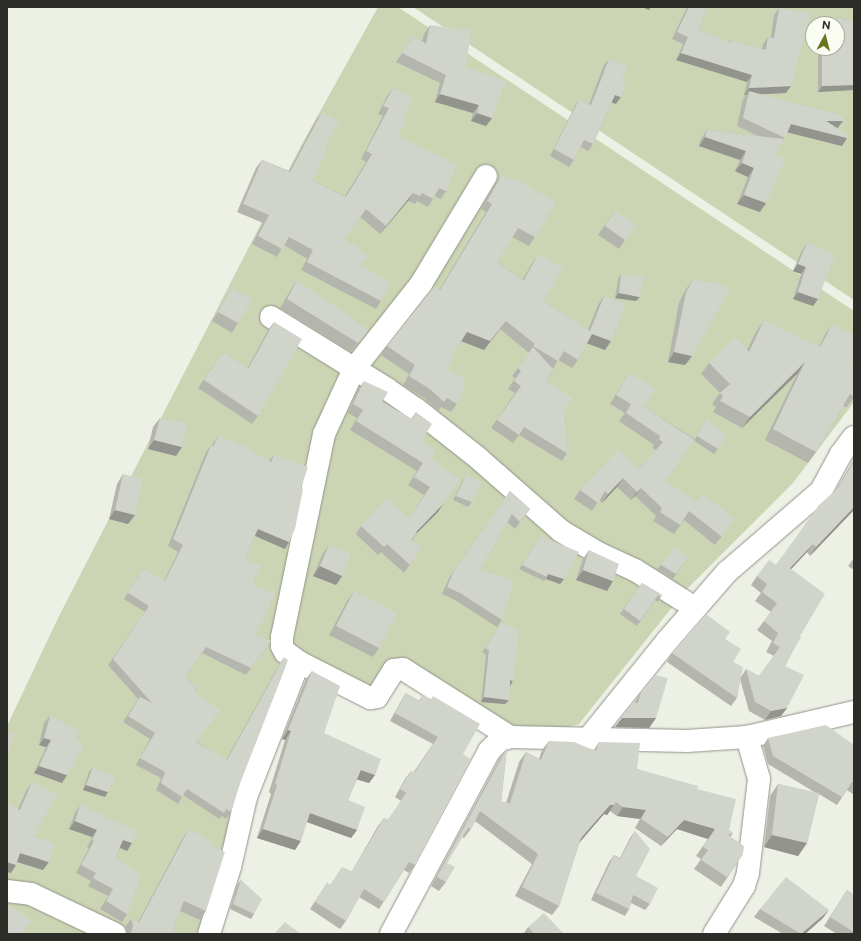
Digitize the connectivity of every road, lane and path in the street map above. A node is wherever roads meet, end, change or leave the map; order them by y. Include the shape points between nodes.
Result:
1 (486, 176) dead end
2 (271, 317) dead end
3 (354, 369) junction
4 (854, 437) edge
5 (695, 608) junction
6 (299, 662) junction
7 (854, 712) edge
8 (510, 737) junction
9 (747, 737) junction
10 (588, 739) junction
11 (7, 891) edge
12 (115, 934) edge
13 (209, 934) edge
14 (391, 934) edge
15 (714, 934) edge

1 - 3 street via 421,284
2 - 3 street
3 - 5 street via 416,409 478,458 561,532 635,570
3 - 6 street via 324,434 282,637 285,652
4 - 5 street via 841,454 821,491 727,572
5 - 10 street
6 - 8 street via 370,698 377,697 394,670 403,669
6 - 13 street via 246,797 230,867
7 - 9 street
8 - 10 street
8 - 14 street via 499,741 489,751
9 - 10 street via 687,741
9 - 15 street via 759,779 748,873 744,886
11 - 12 street via 31,894

